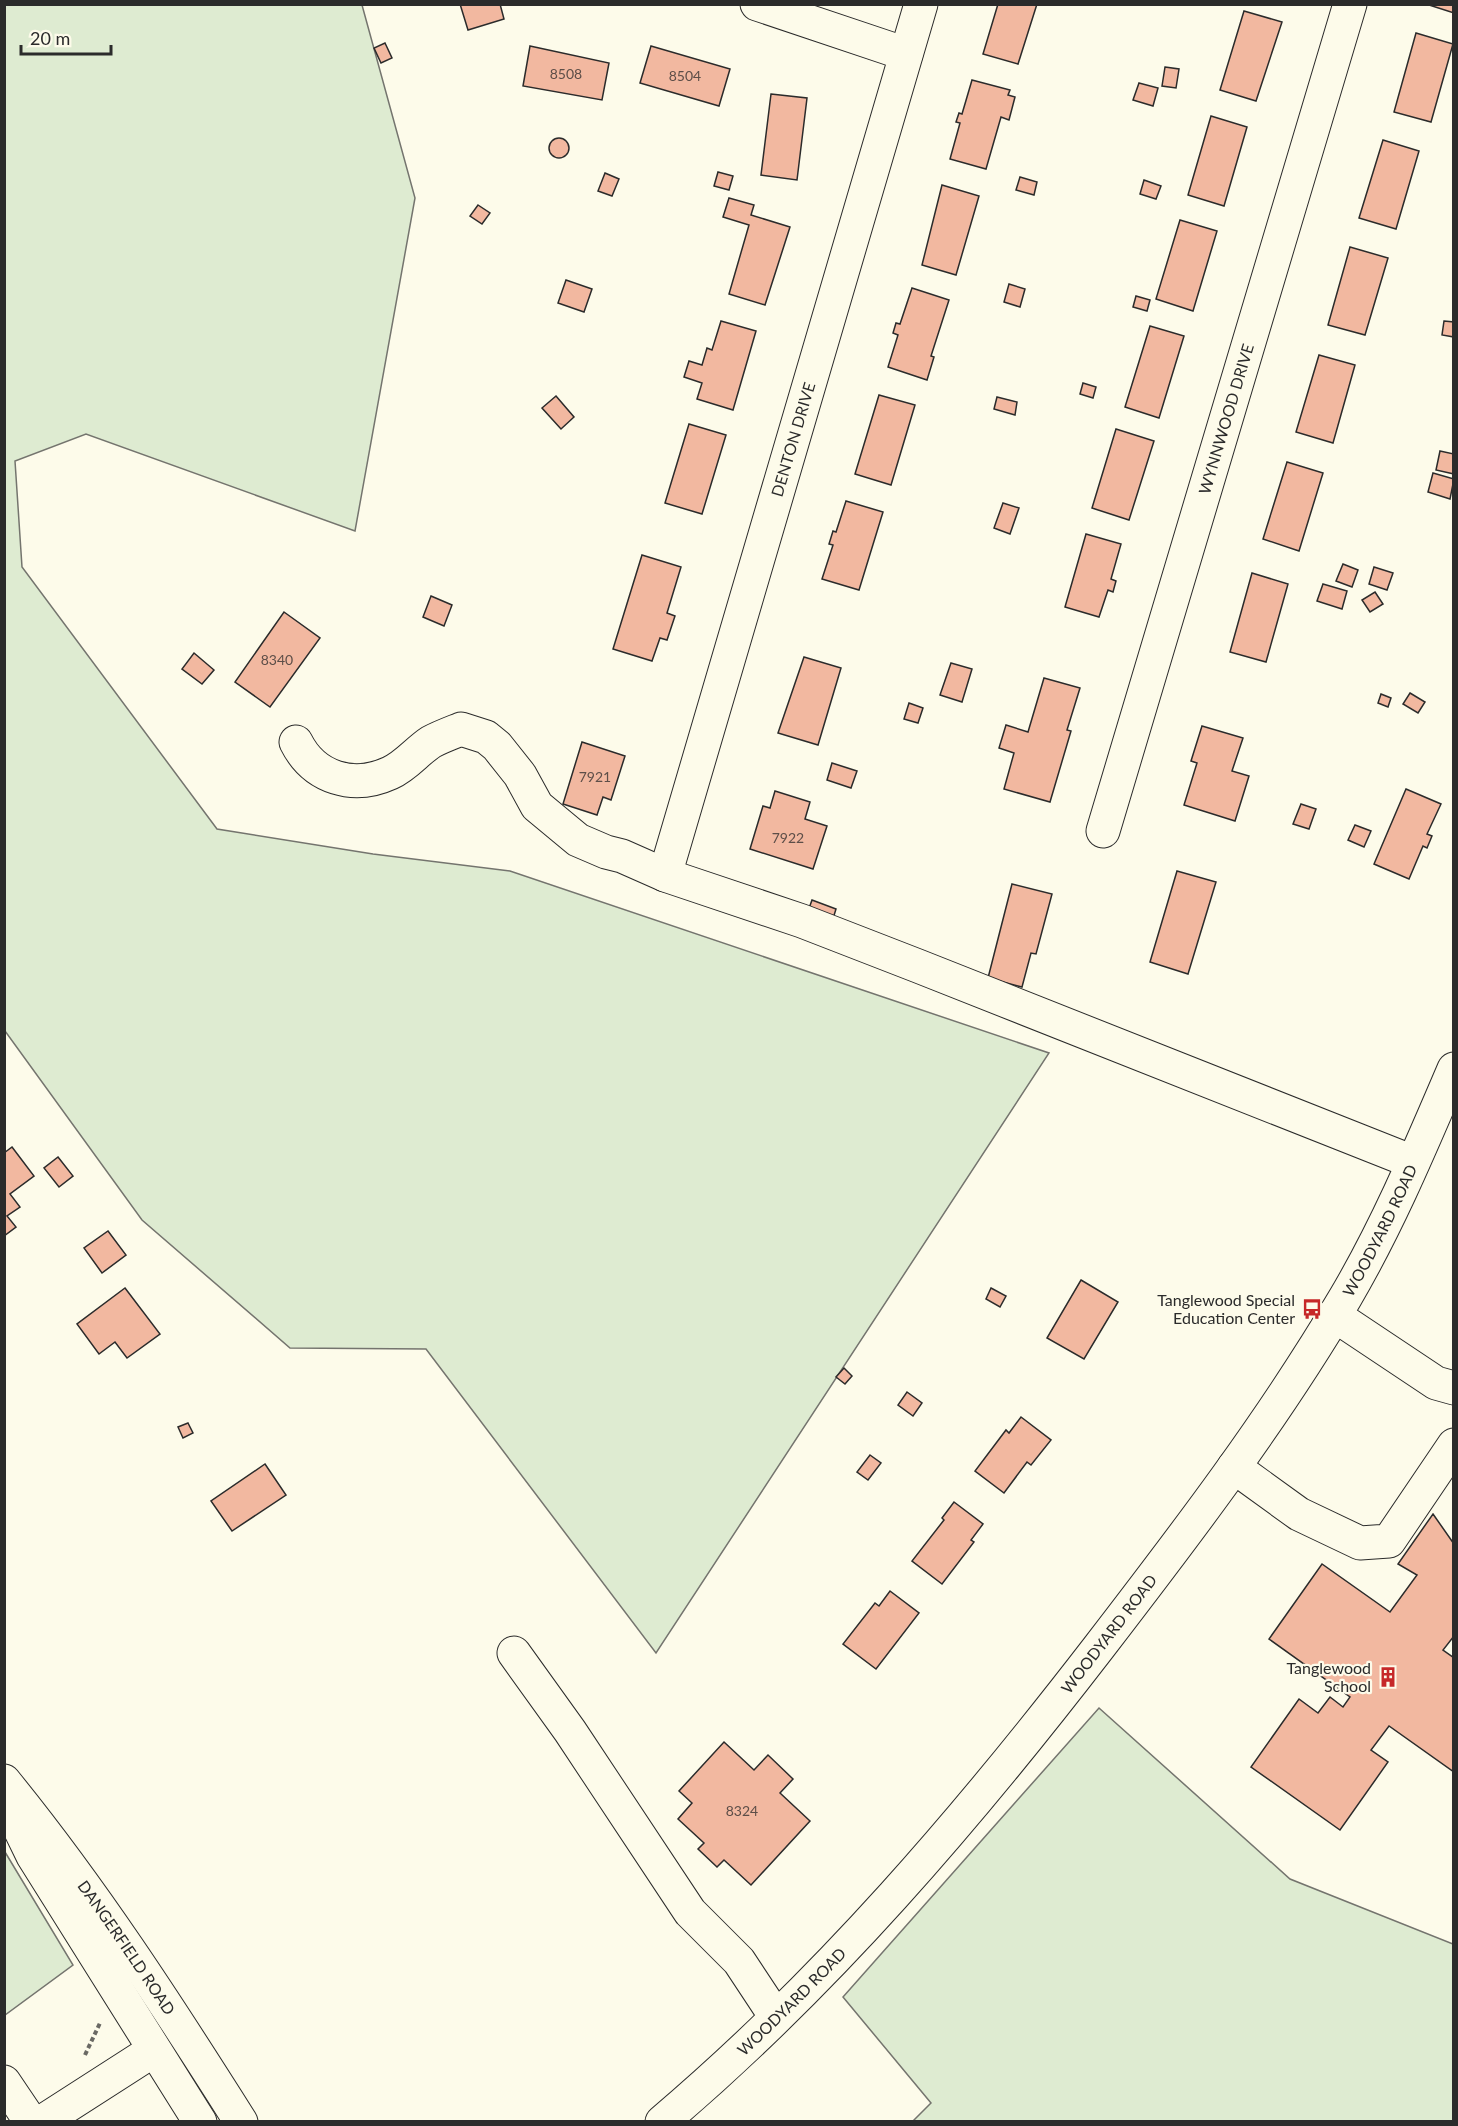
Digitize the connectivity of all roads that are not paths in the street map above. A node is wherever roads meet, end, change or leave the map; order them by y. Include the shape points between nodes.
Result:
1 (757, 4) edge
2 (921, 4) edge
3 (1350, 4) edge
4 (906, 54) junction
5 (296, 742) dead end
6 (1103, 831) dead end
7 (665, 875) junction
8 (1454, 1069) edge
9 (1413, 1162) junction
10 (1334, 1315) junction
11 (1454, 1388) edge
12 (1454, 1445) edge
13 (1234, 1467) junction
14 (514, 1653) dead end
15 (4, 1781) edge
16 (4, 1796) edge
17 (776, 2017) junction
18 (154, 2050) junction
19 (4, 2082) edge
20 (31, 2121) edge
21 (42, 2121) edge
22 (200, 2121) edge
23 (241, 2121) edge
24 (662, 2121) edge

1 - 4 street
2 - 4 street, DENTON DRIVE
3 - 6 street, WYNNWOOD DRIVE
4 - 7 street, DENTON DRIVE
5 - 7 street via 312,766 342,780 359,781 393,772 431,742 461,729 486,737 520,775 537,806 564,830 578,840
7 - 9 street via 802,921
8 - 9 street, WOODYARD ROAD
9 - 10 street, WOODYARD ROAD
10 - 11 street via 1436,1383
10 - 13 street, WOODYARD ROAD
12 - 13 street via 1389,1541 1360,1543 1299,1514
13 - 17 street, WOODYARD ROAD via 1044,1718 962,1817 893,1897
14 - 17 street via 690,1912 740,1961
15 - 23 street, DANGERFIELD ROAD via 129,1949
16 - 18 street, DANGERFIELD ROAD via 33,1856
17 - 24 street, WOODYARD ROAD
18 - 21 street
18 - 22 street, DANGERFIELD ROAD
19 - 20 street

